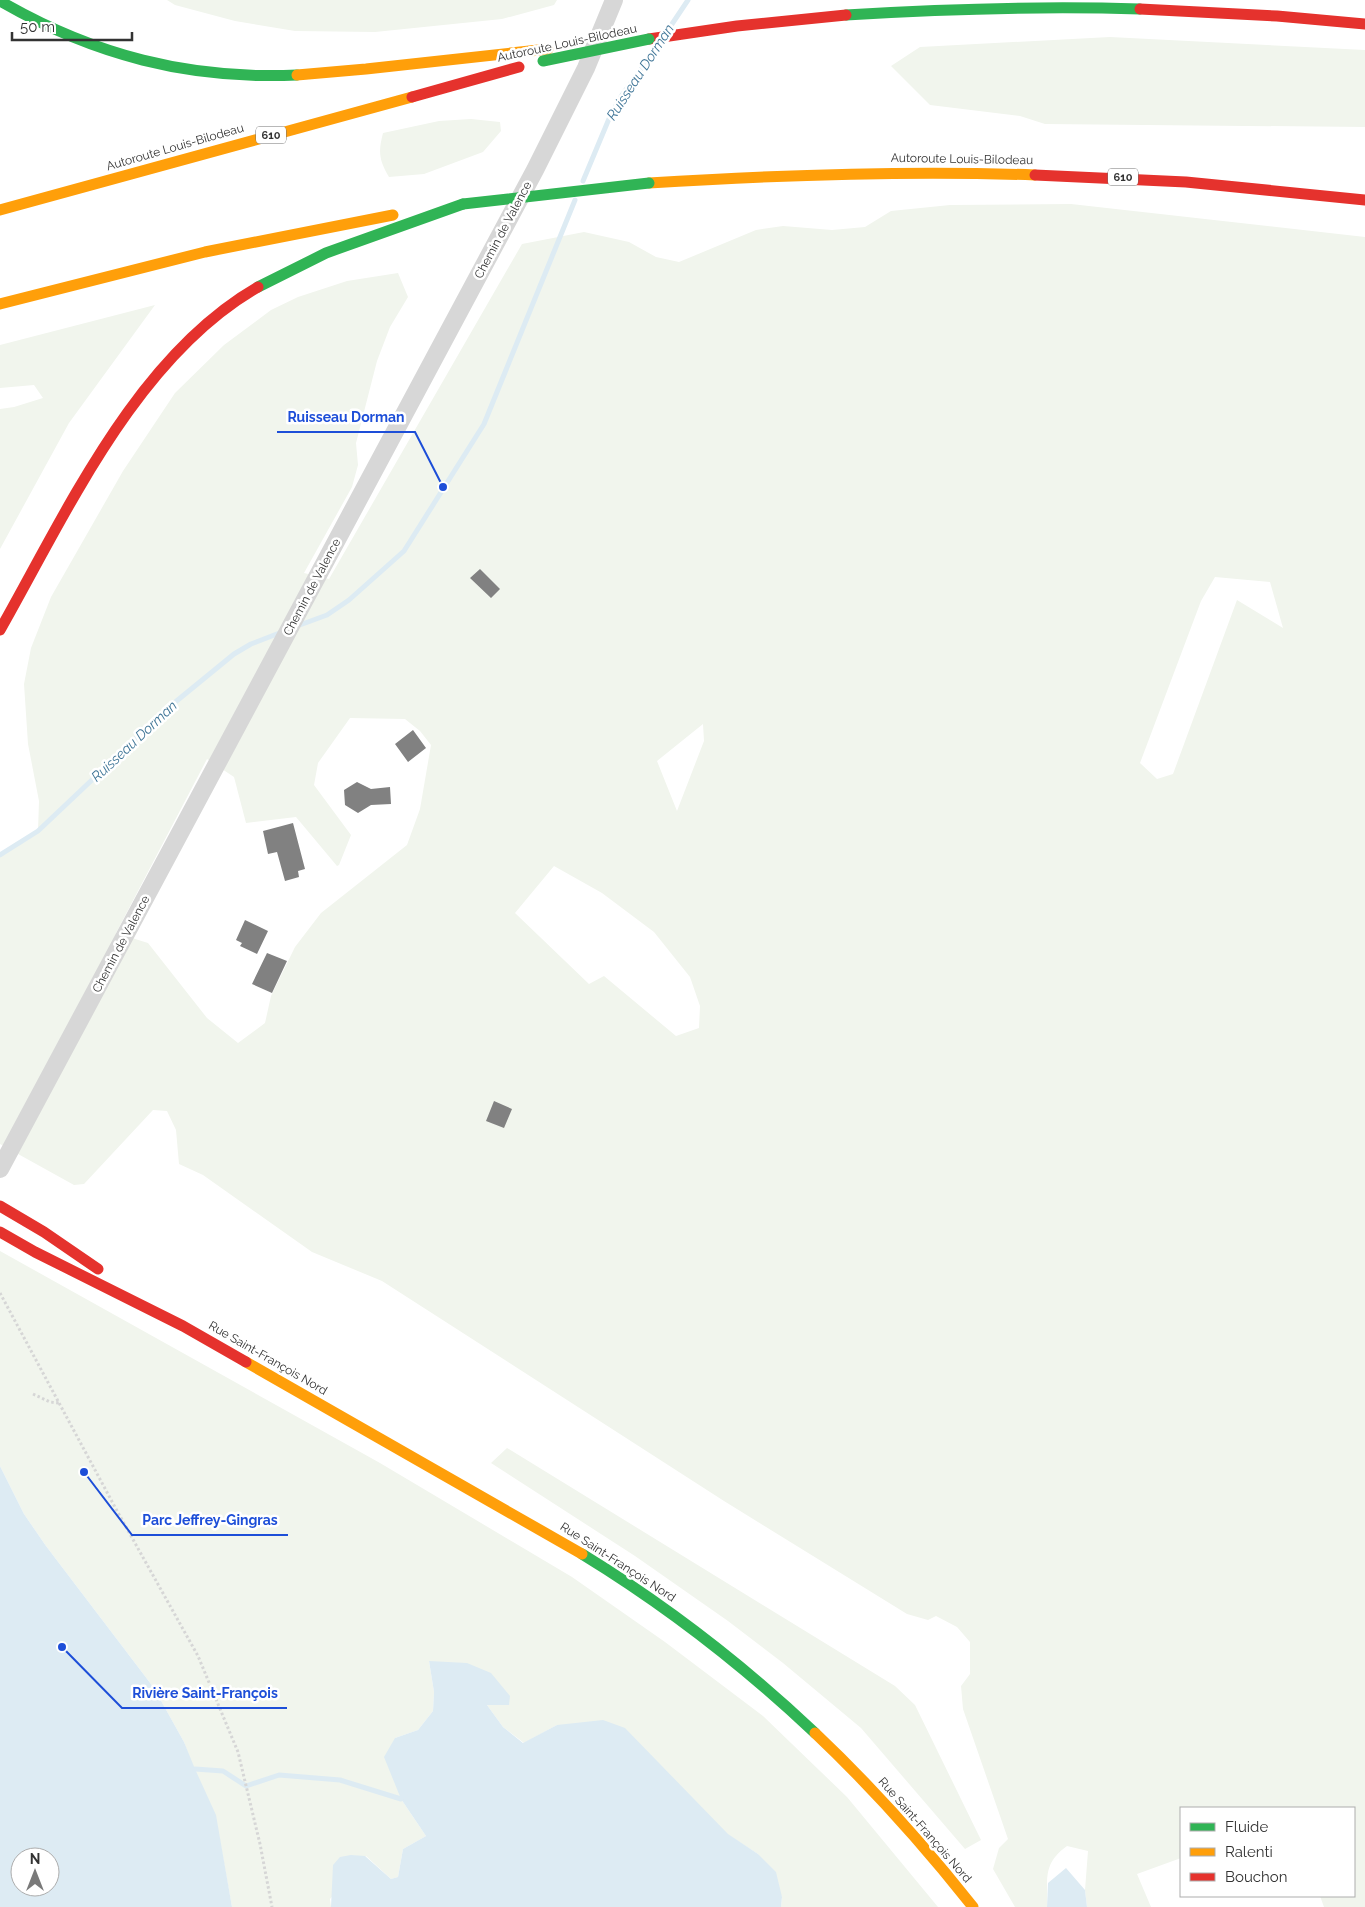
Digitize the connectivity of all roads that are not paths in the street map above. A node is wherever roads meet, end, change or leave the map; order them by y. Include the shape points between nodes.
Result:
1 (614, 0) edge
2 (0, 1) edge
3 (1365, 24) edge
4 (649, 39) junction
5 (1365, 200) edge
6 (463, 204) junction
7 (0, 210) edge
8 (0, 304) edge
9 (0, 630) edge
10 (0, 1170) edge
11 (0, 1206) edge
12 (0, 1232) edge
13 (184, 1326) junction
14 (972, 1907) edge

1 - 10 street, Chemin de Valence via 592,55 555,131
2 - 4 main road, bridge via 48,27 103,50 164,66 212,73 325,74
3 - 4 main road, Autoroute Louis-Bilodeau / 610 via 1203,8 1034,4 800,18
4 - 7 main road, Autoroute Louis-Bilodeau / 610, bridge via 445,86
5 - 6 main road, Autoroute Louis-Bilodeau / 610, bridge via 1183,181 1012,173 828,173 649,183
6 - 8 main road, Autoroute Louis-Bilodeau / 610 via 339,224 228,247
6 - 9 main road via 297,266 238,300 190,338 149,383 119,424
11 - 13 main road, Rue Saint-François Nord
12 - 13 main road, Rue Saint-François Nord
13 - 14 main road, Rue Saint-François Nord via 568,1545 684,1622 792,1711 846,1762 918,1840

